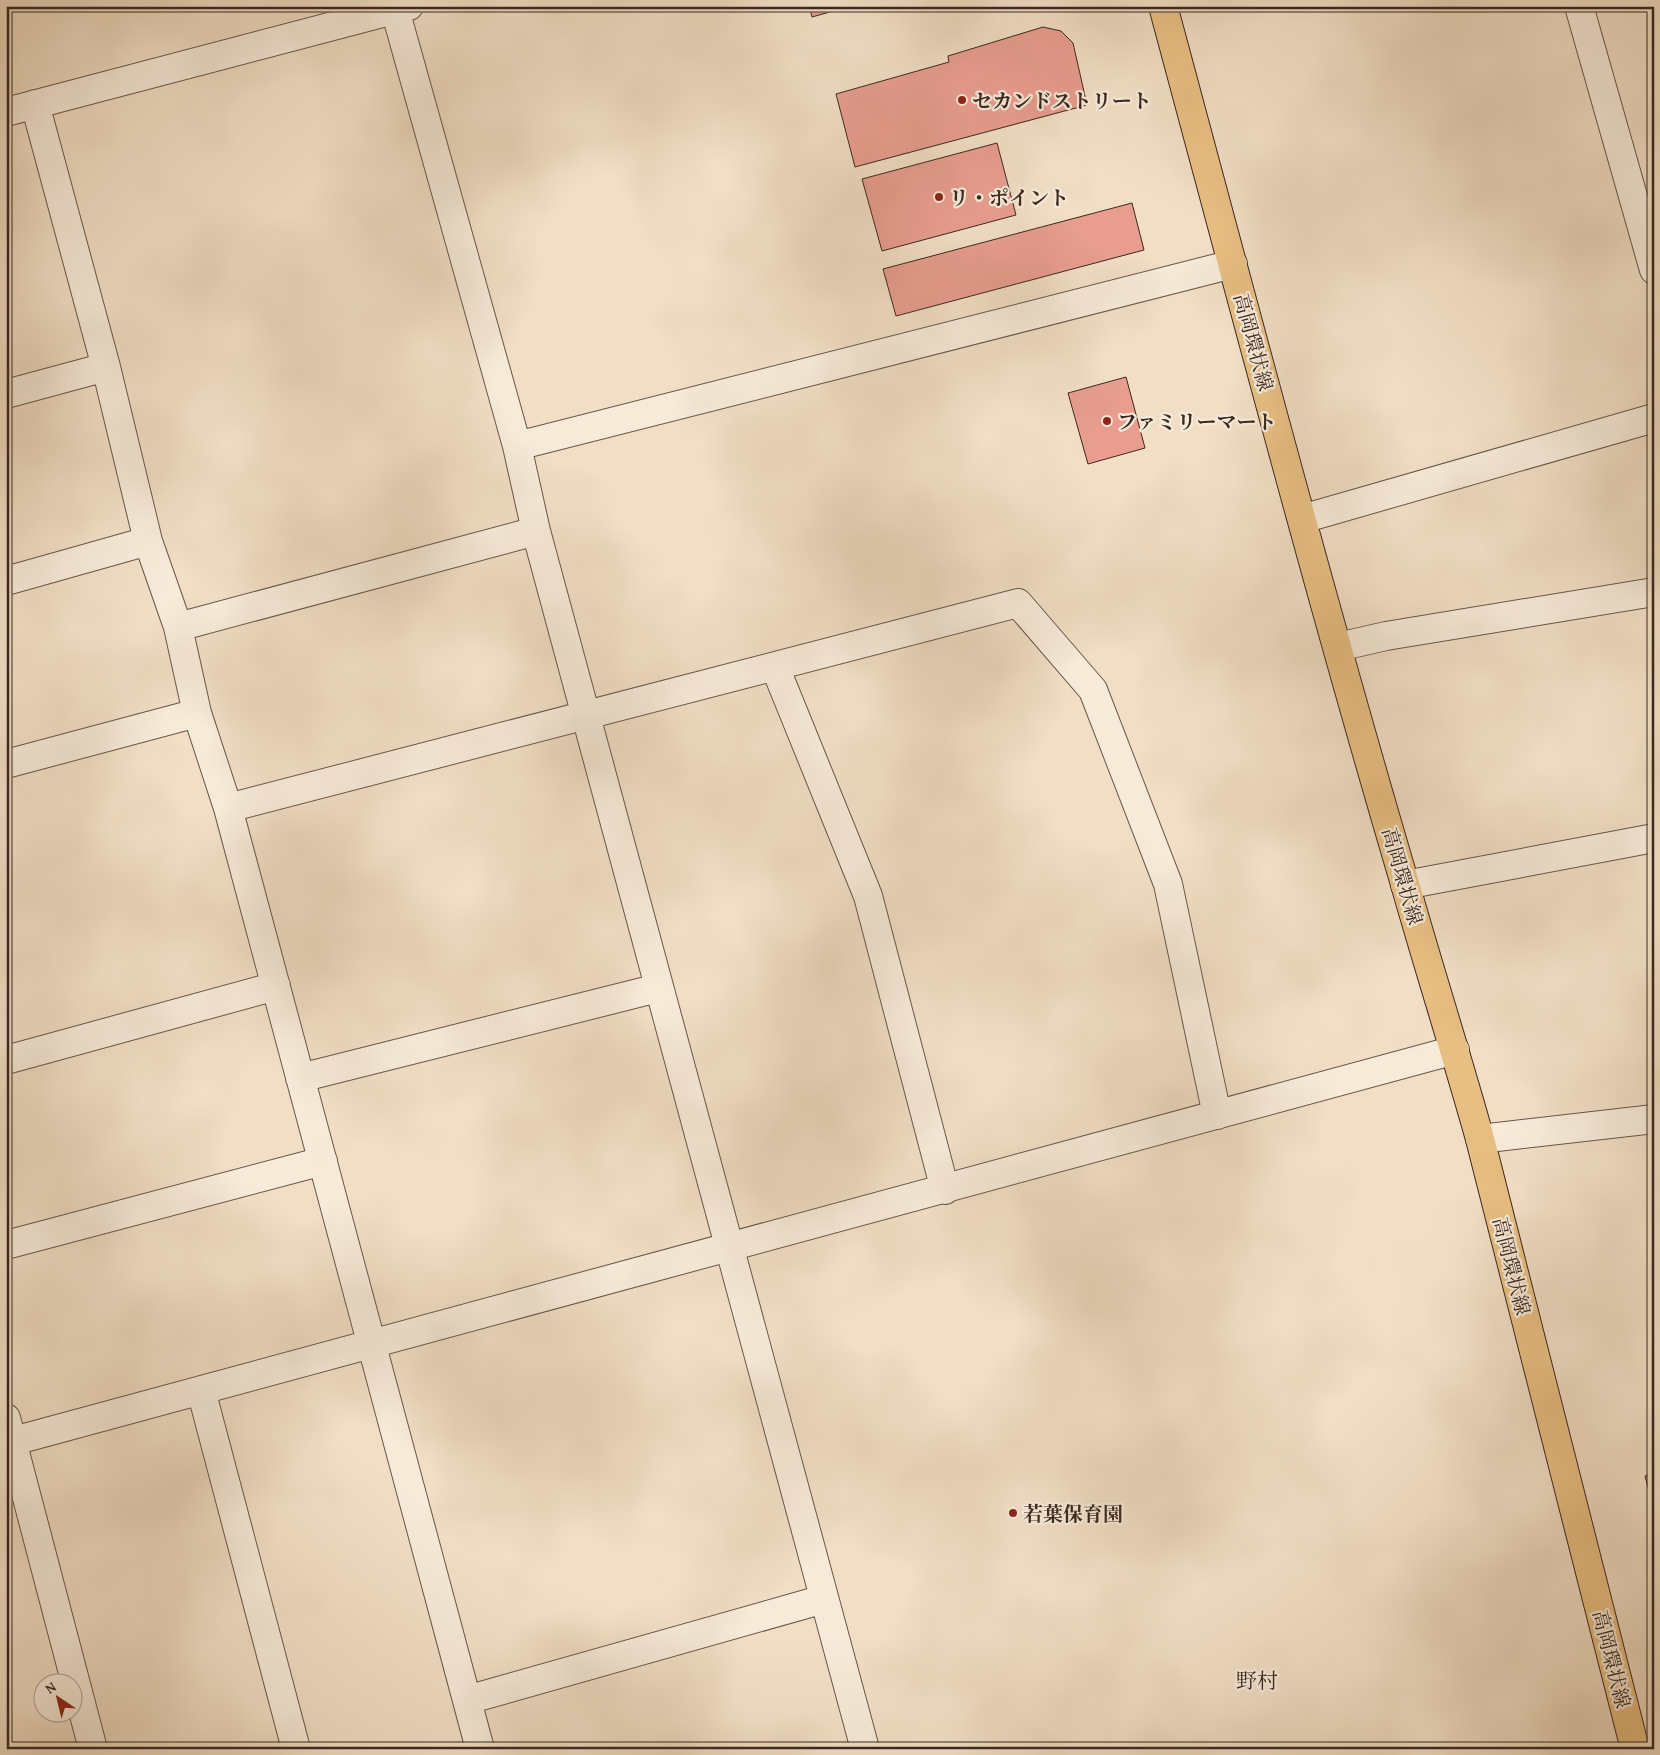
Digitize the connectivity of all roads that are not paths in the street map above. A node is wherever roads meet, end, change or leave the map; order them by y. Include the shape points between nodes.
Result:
1 (1163, 6) edge
2 (1579, 6) edge
3 (399, 7) edge
4 (35, 104) junction
5 (6, 112) edge
6 (1233, 264) junction
7 (1654, 270) edge
8 (106, 367) junction
9 (6, 394) edge
10 (1654, 418) edge
11 (517, 446) junction
12 (1302, 519) junction
13 (536, 531) junction
14 (148, 541) junction
15 (6, 581) edge
16 (1654, 592) edge
17 (178, 627) junction
18 (1338, 647) junction
19 (775, 667) junction
20 (197, 713) junction
21 (586, 715) junction
22 (6, 764) edge
23 (228, 808) junction
24 (1654, 838) edge
25 (1405, 884) junction
26 (276, 986) junction
27 (658, 988) junction
28 (1456, 1050) junction
29 (6, 1060) edge
30 (300, 1078) junction
31 (1217, 1115) junction
32 (1654, 1119) edge
33 (1480, 1139) junction
34 (323, 1161) junction
35 (945, 1190) junction
36 (6, 1245) edge
37 (729, 1249) junction
38 (370, 1344) junction
39 (201, 1390) junction
40 (8, 1435) edge
41 (824, 1599) junction
42 (467, 1700) junction
43 (93, 1749) edge
44 (296, 1749) edge
45 (480, 1749) edge
46 (865, 1749) edge
47 (1635, 1749) edge

1 - 6 main road, 高岡環状線
2 - 7 street
3 - 4 street
3 - 11 street
4 - 5 street
4 - 8 street
6 - 11 street
6 - 12 main road, 高岡環状線
8 - 9 street
8 - 14 street
10 - 12 street
11 - 13 street
12 - 18 main road, 高岡環状線
13 - 17 street
13 - 21 street
14 - 15 street
14 - 17 street
16 - 18 street via 1386,636
17 - 20 street
18 - 25 main road, 高岡環状線
19 - 21 street
19 - 31 street via 1018,604 1094,690 1168,884
19 - 35 street via 868,896
20 - 22 street
20 - 23 street
21 - 23 street
21 - 27 street
23 - 26 street
24 - 25 street
25 - 28 main road, 高岡環状線
26 - 29 street
26 - 30 street
27 - 30 street
27 - 37 street
28 - 31 street
28 - 33 main road, 高岡環状線
30 - 34 street
31 - 35 street
32 - 33 street
33 - 47 main road, 高岡環状線
34 - 36 street
34 - 38 street
35 - 37 street
37 - 38 street
37 - 41 street
38 - 39 street
38 - 42 street
39 - 40 street
39 - 44 street
40 - 43 street
41 - 42 street
41 - 46 street
42 - 45 street

